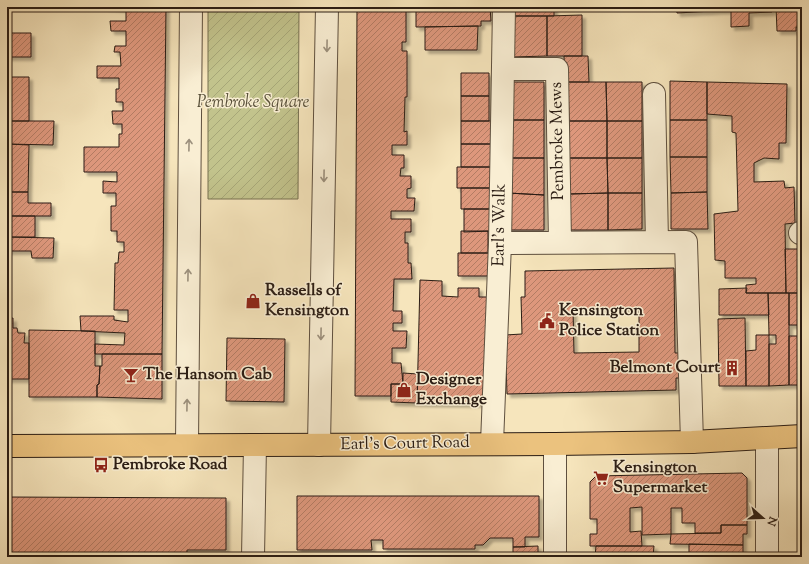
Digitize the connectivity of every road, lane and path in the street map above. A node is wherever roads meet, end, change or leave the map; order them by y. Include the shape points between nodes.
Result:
1 (191, 7) edge
2 (328, 7) edge
3 (504, 7) edge
4 (503, 69) junction
5 (654, 94) dead end
6 (560, 242) junction
7 (657, 242) junction
8 (500, 243) junction
9 (802, 436) edge
10 (768, 438) junction
11 (692, 442) junction
12 (492, 443) junction
13 (187, 444) junction
14 (555, 444) junction
15 (255, 445) junction
16 (319, 445) junction
17 (7, 446) edge
18 (253, 557) edge
19 (555, 557) edge
20 (767, 557) edge

13 -> 1 street
2 -> 16 street
3 - 4 street, Earl's Walk
4 - 6 street, Pembroke Mews via 557,69
4 - 8 street, Earl's Walk
5 - 7 street
6 - 7 street
6 - 8 street
7 - 11 street via 686,242
8 - 12 street, Earl's Walk
9 - 10 main road, Earl's Court Road
10 - 11 main road, Earl's Court Road
10 - 20 street
11 - 14 main road, Earl's Court Road
12 - 14 main road, Earl's Court Road
12 - 16 main road, Earl's Court Road
13 - 15 main road, Earl's Court Road
13 - 17 main road, Earl's Court Road
14 - 19 street
15 - 16 main road, Earl's Court Road
15 - 18 street

